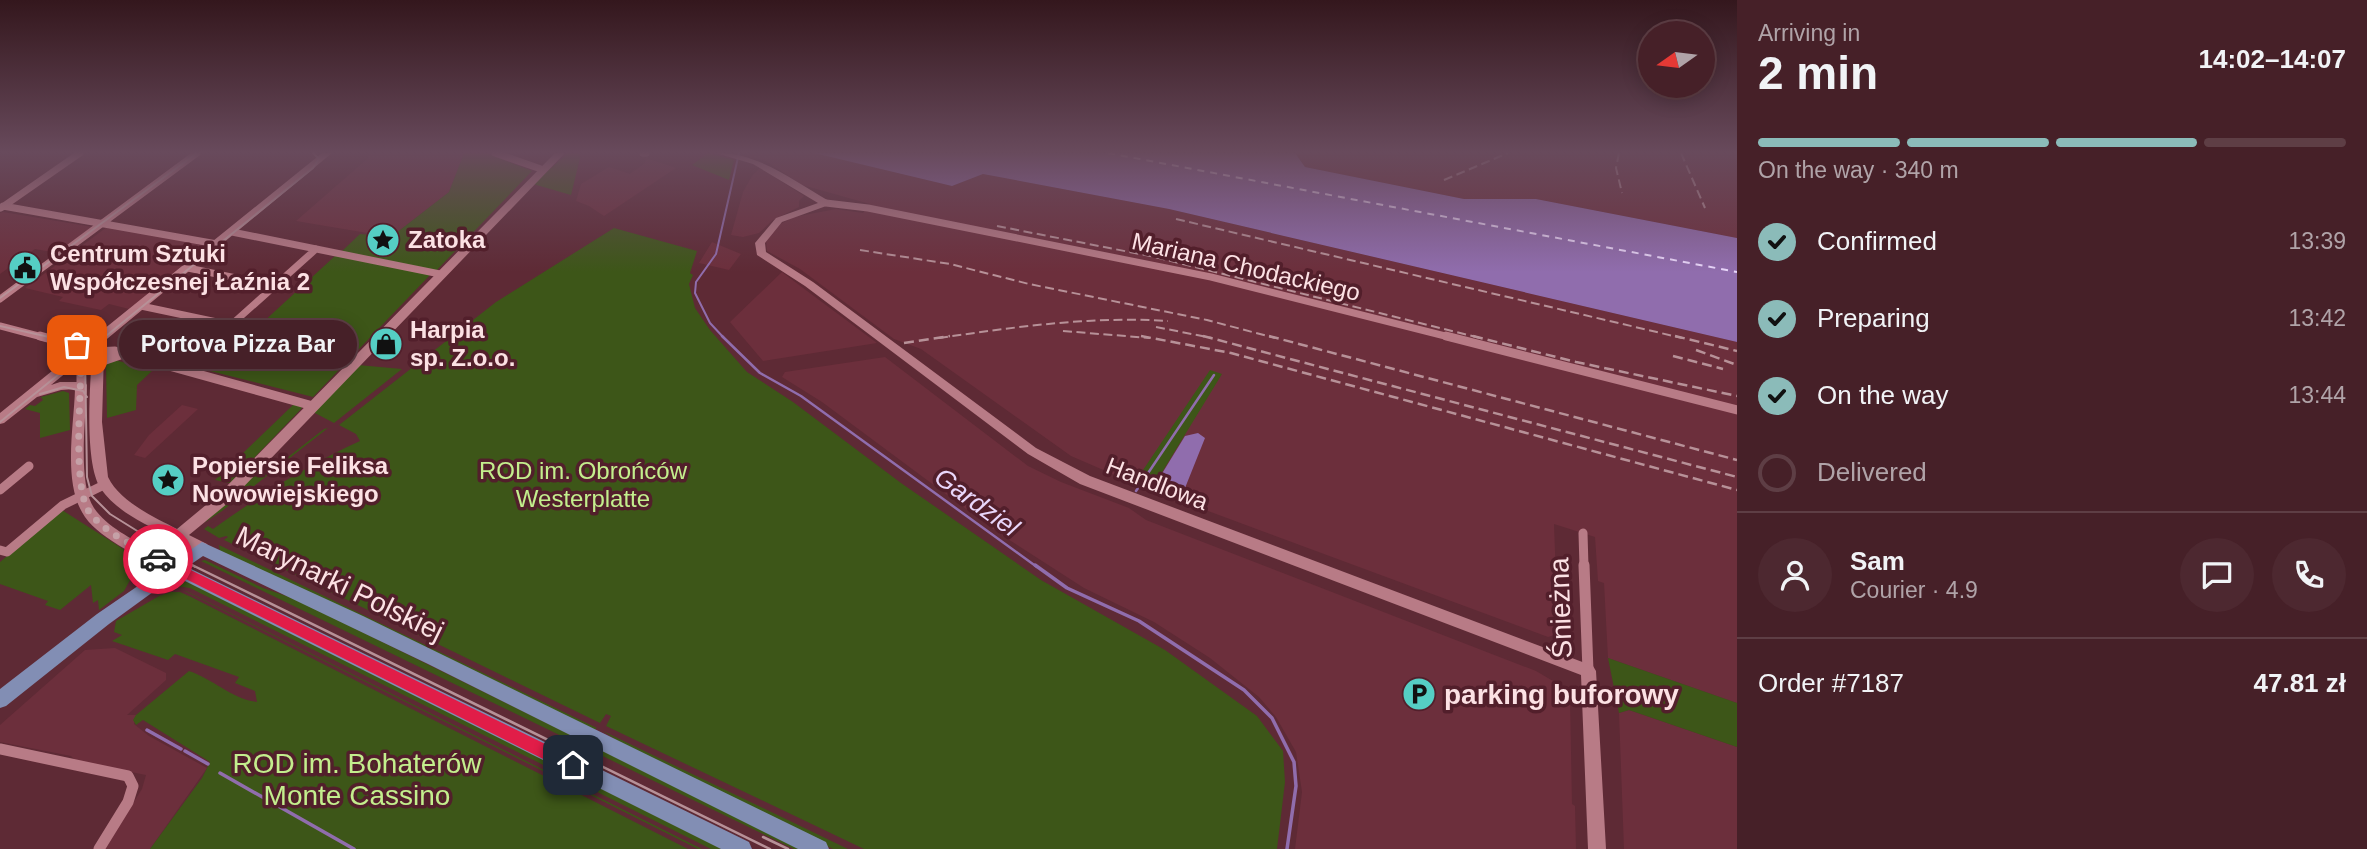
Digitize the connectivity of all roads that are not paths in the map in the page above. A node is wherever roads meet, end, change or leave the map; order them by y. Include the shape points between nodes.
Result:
1 (24, 193) edge
2 (145, 193) edge
3 (279, 193) edge
4 (518, 193) edge
5 (807, 193) edge
6 (826, 203) junction
7 (2, 208) edge
8 (103, 224) junction
9 (232, 232) junction
10 (217, 244) junction
11 (316, 249) junction
12 (759, 249) joint
13 (188, 268) junction
14 (440, 274) junction
15 (275, 286) junction
16 (0, 299) edge
17 (141, 306) junction
18 (0, 326) edge
19 (94, 355) junction
20 (81, 385) junction
21 (26, 399) junction
22 (313, 406) junction
23 (1737, 410) edge
24 (0, 420) edge
25 (29, 466) dead end
26 (104, 485) junction
27 (0, 491) edge
28 (82, 495) junction
29 (1583, 533) dead end
30 (179, 536) junction
31 (202, 548) junction
32 (3, 551) edge
33 (153, 556) junction
34 (175, 569) junction
35 (1588, 671) junction
36 (0, 700) edge
37 (0, 749) edge
38 (99, 849) edge
39 (742, 849) edge
40 (819, 849) edge
41 (1597, 849) edge

1 - 7 street
2 - 8 street
3 - 9 street
4 - 14 street
5 - 6 street
6 - 12 street, Mariana Chodackiego via 779,220
6 - 23 street, Mariana Chodackiego via 1211,277
7 - 8 street
8 - 10 street
8 - 16 street
9 - 10 street
9 - 11 street
10 - 13 street
11 - 14 street
11 - 15 street
12 - 35 street, Handlowa via 1065,471
13 - 15 street
13 - 17 street
14 - 22 street
15 - 17 street via 231,325
17 - 19 street
18 - 19 street
19 - 20 street via 81,362
19 - 21 street
19 - 22 street via 125,354
19 - 26 street via 99,466
20 - 21 street via 54,387
20 - 28 street
21 - 24 street
22 - 30 street via 218,504
25 - 27 street
26 - 28 street
26 - 30 street, Marynarki Polskiej
28 - 32 street
28 - 33 street via 99,522
29 - 35 street, Śnieżna
30 - 31 street, Marynarki Polskiej
30 - 33 street
31 - 34 main road
31 - 40 main road, Marynarki Polskiej
33 - 34 street
34 - 36 main road
34 - 39 main road
35 - 41 street, Śnieżna
37 - 38 street via 128,776 133,786 128,802

